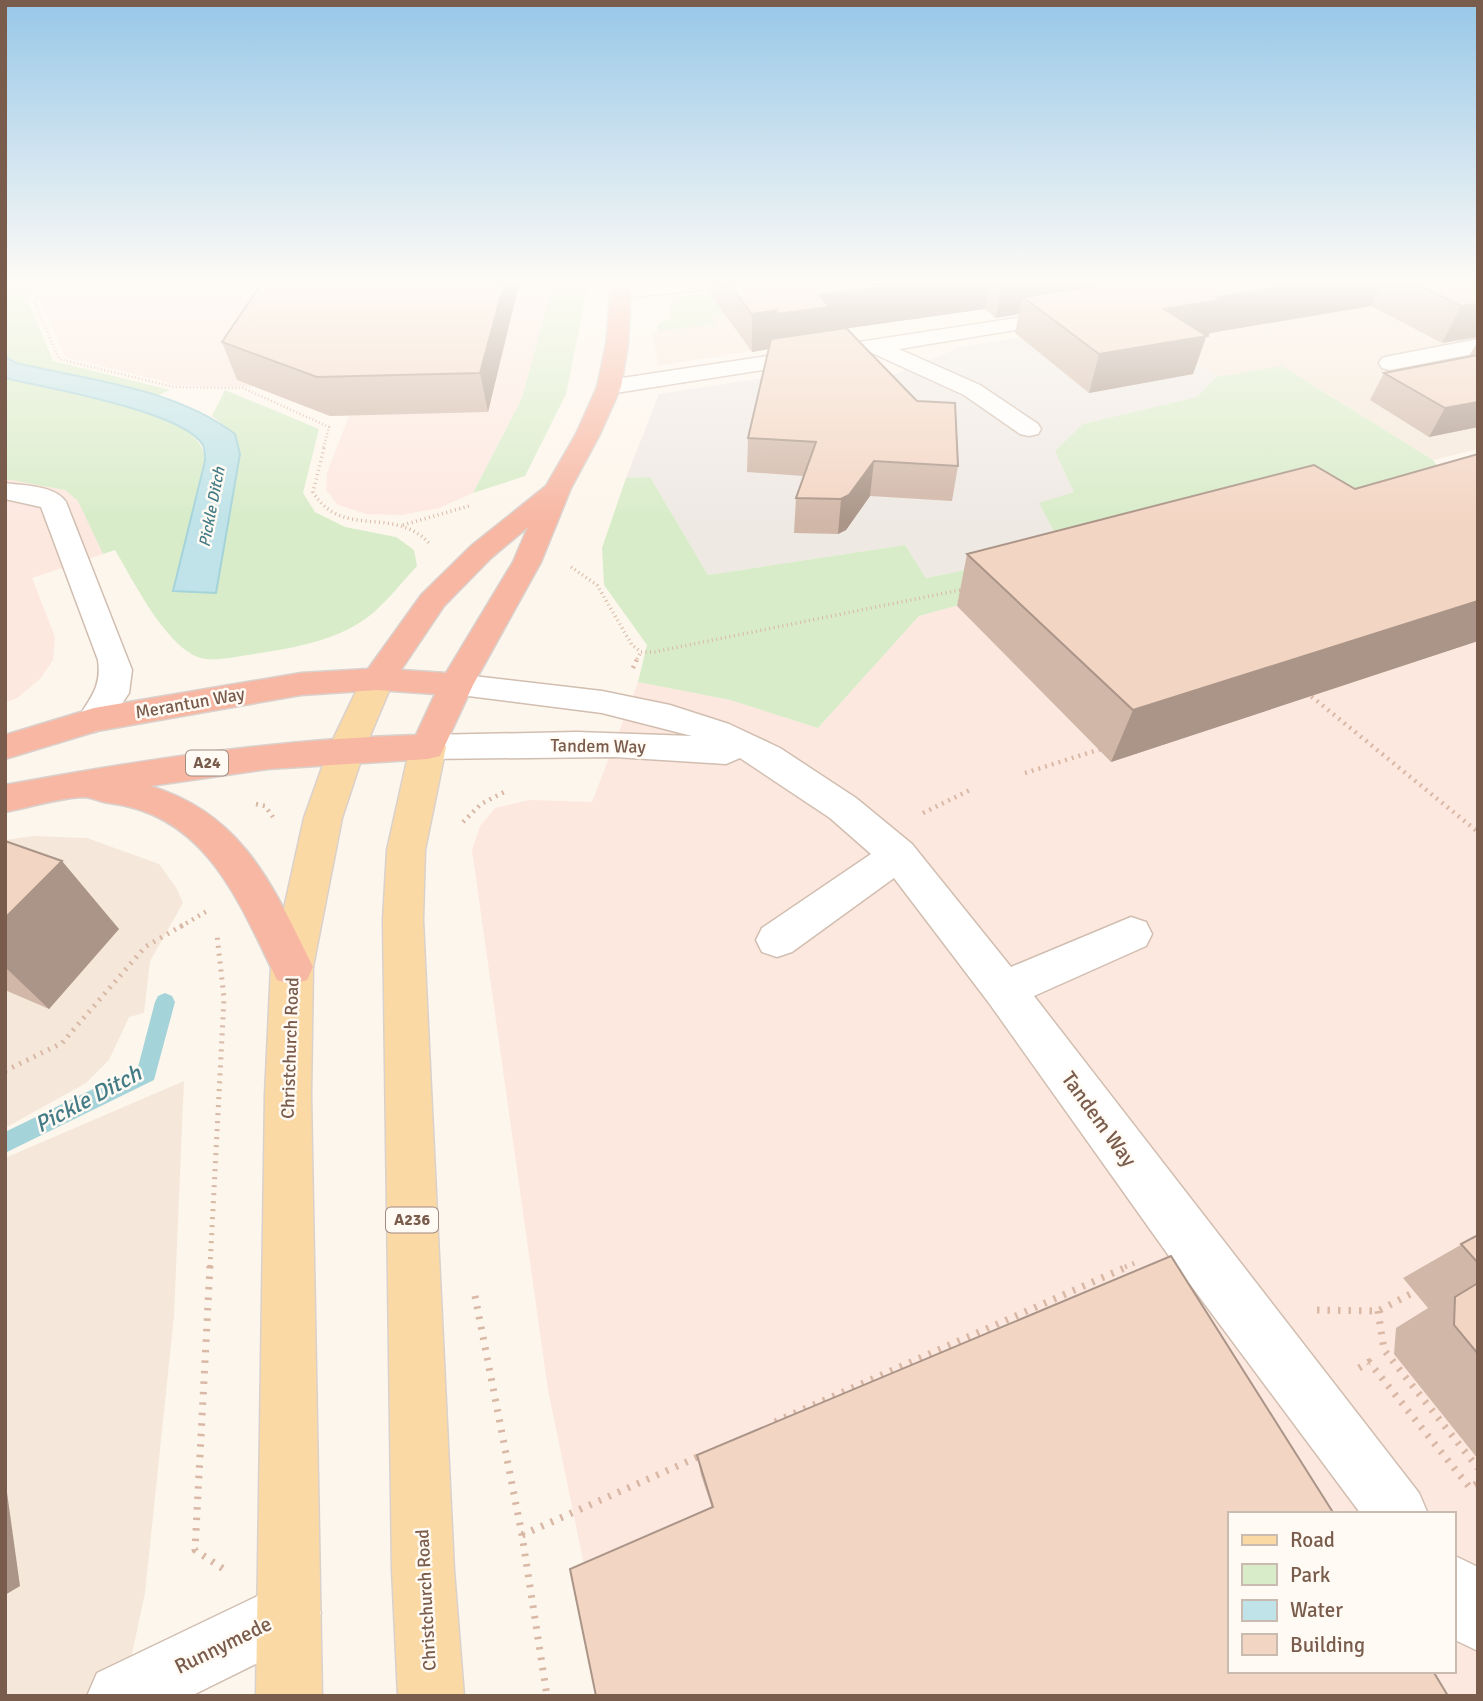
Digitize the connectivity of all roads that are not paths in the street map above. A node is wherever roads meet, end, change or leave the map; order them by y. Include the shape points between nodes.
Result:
1 (612, 363) edge
2 (763, 363) edge
3 (914, 363) edge
4 (609, 387) junction
5 (1029, 429) dead end
6 (558, 488) junction
7 (5, 491) edge
8 (378, 679) junction
9 (456, 685) junction
10 (94, 720) junction
11 (5, 747) edge
12 (428, 747) junction
13 (347, 748) junction
14 (767, 757) junction
15 (68, 787) junction
16 (5, 797) edge
17 (898, 855) junction
18 (1131, 933) dead end
19 (777, 940) dead end
20 (292, 967) junction
21 (1004, 990) junction
22 (1396, 1512) edge
23 (1455, 1589) edge
24 (289, 1613) junction
25 (1478, 1619) edge
26 (120, 1696) edge
27 (289, 1696) edge
28 (430, 1696) edge

1 - 4 highway, Christchurch Road
2 - 4 street
3 - 5 street via 972,390
4 - 6 highway, Christchurch Road via 589,435
6 - 8 highway, Christchurch Road via 481,552 433,600
6 - 9 highway, Christchurch Road via 527,562
7 - 10 street via 53,502 58,514 118,676 111,698
8 - 9 highway, Merantun Way
8 - 10 highway, Merantun Way via 301,684
8 - 13 main road, Christchurch Road
9 - 12 highway, Christchurch Road
9 - 14 street, Tandem Way via 603,702 670,717 717,732
10 - 11 highway, Merantun Way
10 - 16 highway via 44,771
12 - 13 highway, A24
12 - 14 street, Tandem Way via 682,747
12 - 28 main road, Christchurch Road / A236 via 406,850 403,920
13 - 15 highway, A24 via 222,761
13 - 20 main road, Christchurch Road via 315,850
14 - 17 street, Tandem Way via 843,807
15 - 16 highway, A24
15 - 20 highway via 122,791 164,804 204,828 223,846
17 - 19 street
17 - 21 street, Tandem Way
18 - 21 street
20 - 24 main road, Christchurch Road
21 - 22 street, Tandem Way
23 - 25 street
24 - 26 street, Runnymede
24 - 27 main road, Christchurch Road

